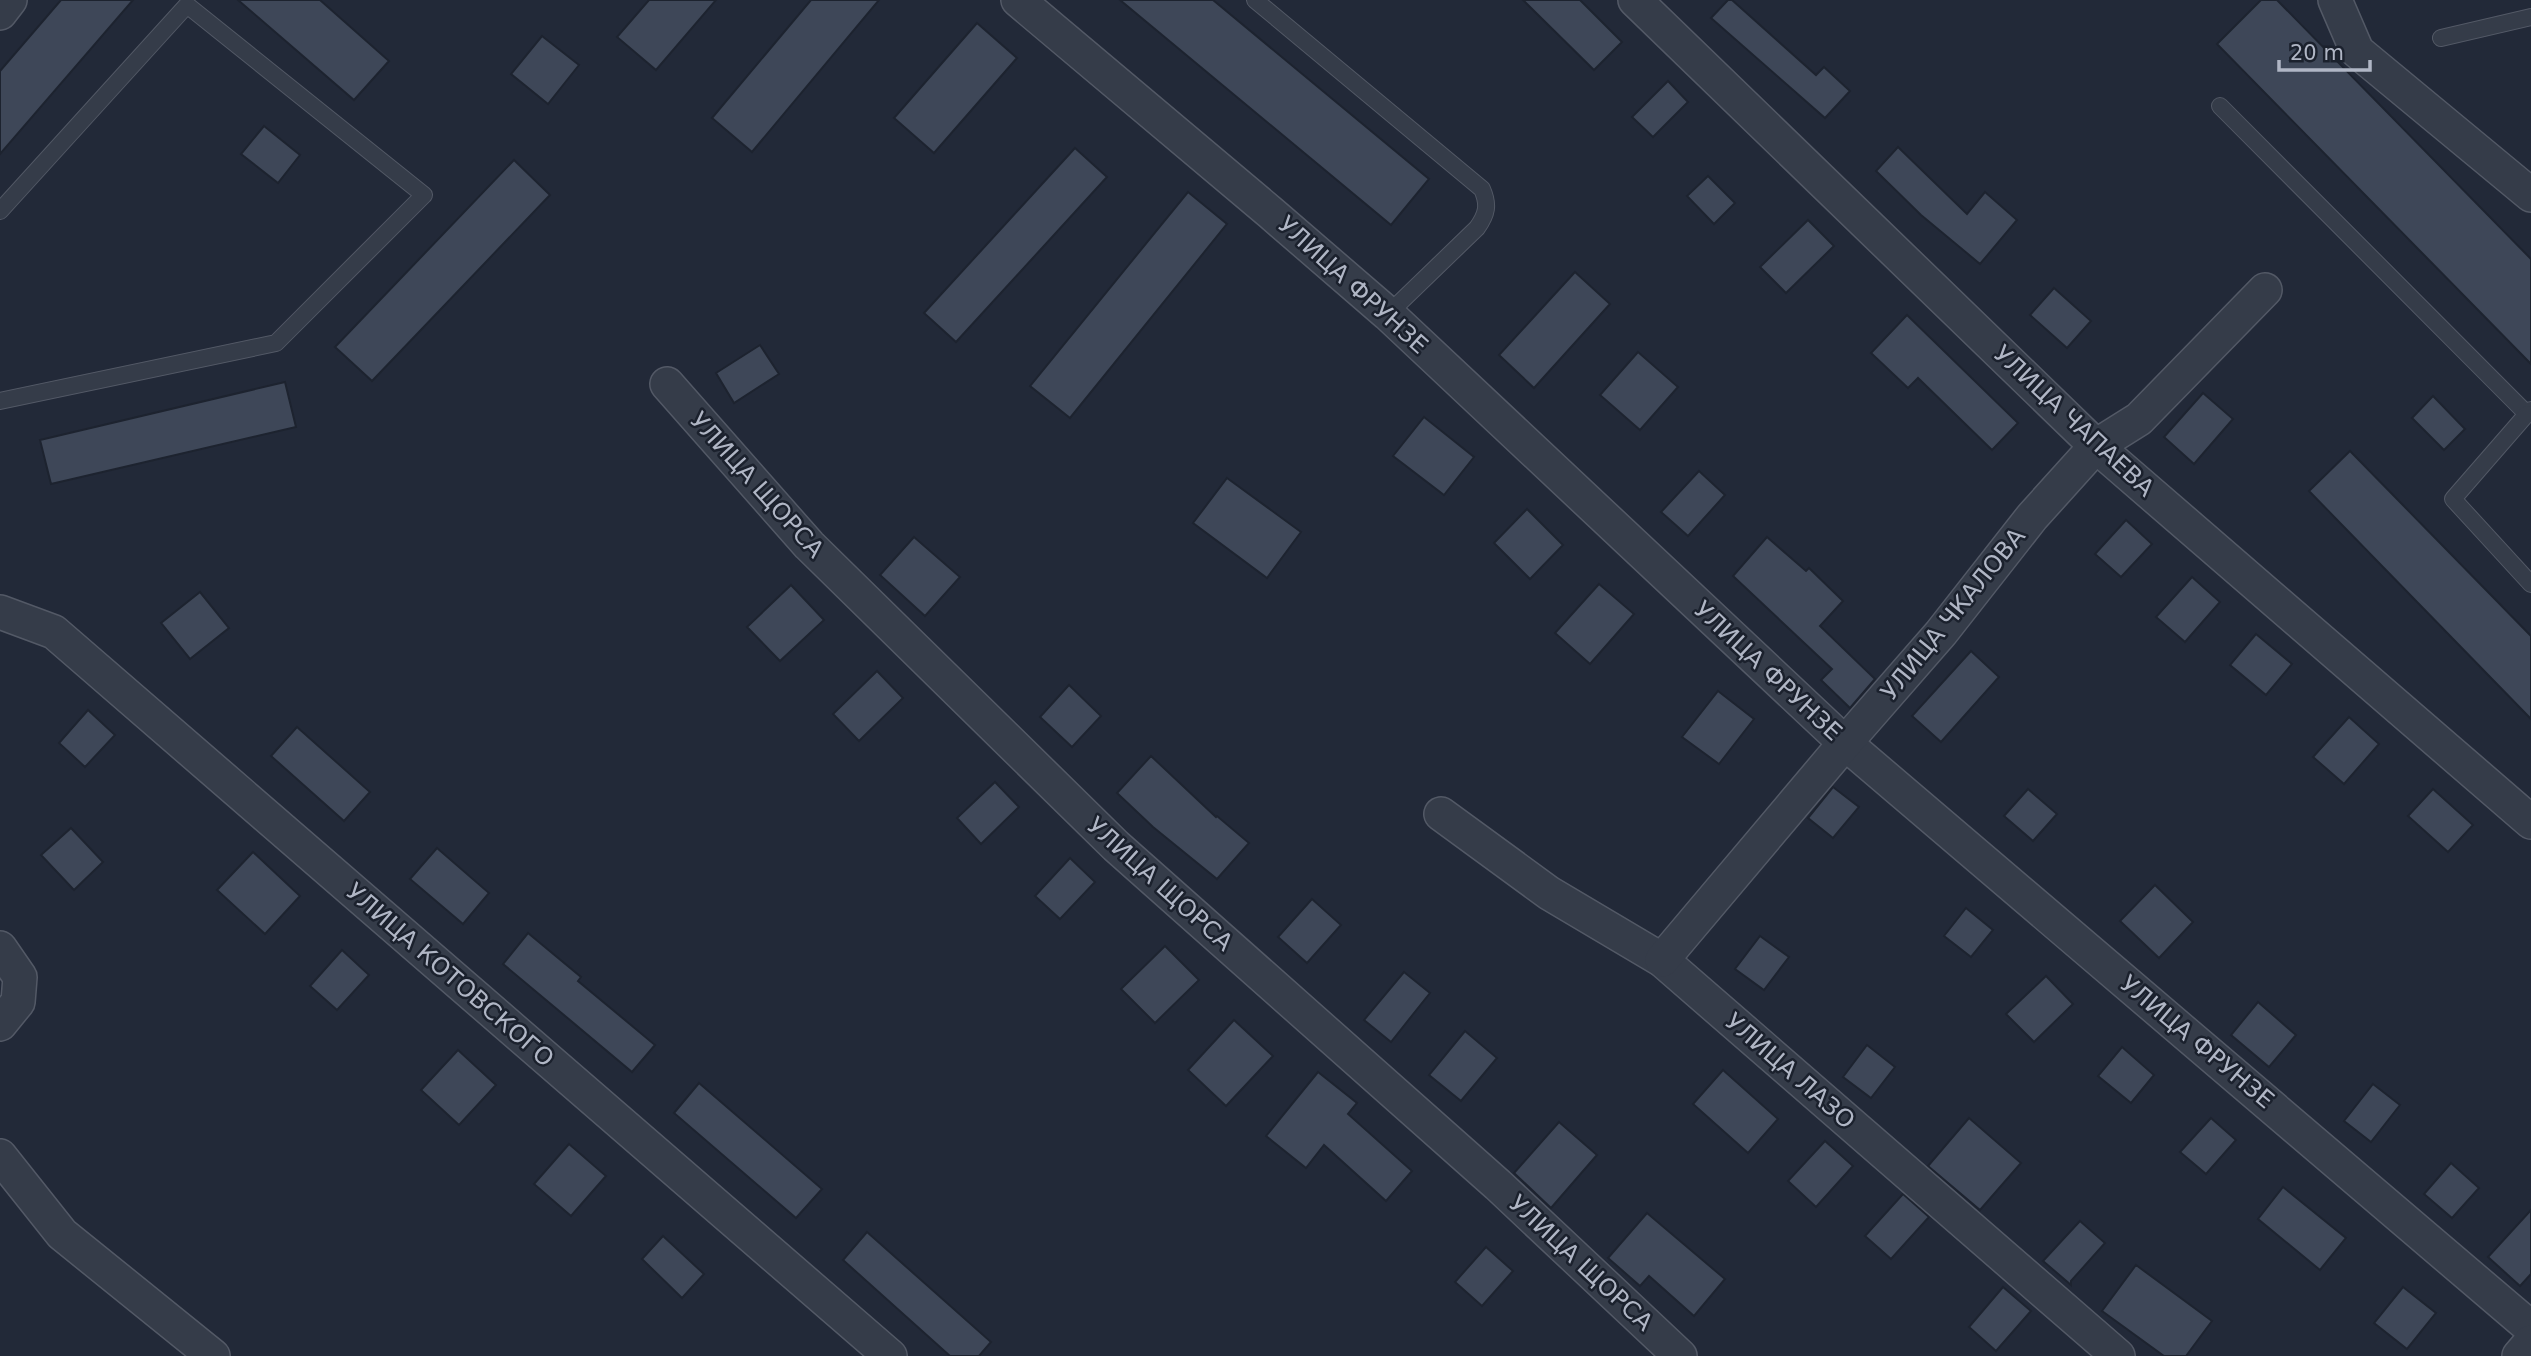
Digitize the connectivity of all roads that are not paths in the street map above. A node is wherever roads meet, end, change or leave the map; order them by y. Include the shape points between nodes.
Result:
1 (10, 0) edge
2 (1255, 0) edge
3 (1635, 0) edge
4 (2335, 0) edge
5 (185, 2) edge
6 (1033, 4) edge
7 (0, 13) edge
8 (2531, 17) edge
9 (2441, 38) dead end
10 (2220, 106) dead end
11 (2531, 195) edge
12 (0, 211) edge
13 (2265, 290) dead end
14 (1388, 314) junction
15 (667, 384) dead end
16 (0, 401) edge
17 (2529, 412) edge
18 (2096, 446) junction
19 (2531, 584) edge
20 (0, 612) edge
21 (1845, 743) junction
22 (1441, 814) dead end
23 (2531, 822) edge
24 (0, 948) edge
25 (1662, 960) junction
26 (0, 1024) edge
27 (4, 1171) edge
28 (2531, 1328) edge
29 (2531, 1342) edge
30 (197, 1351) edge
31 (890, 1356) edge
32 (1680, 1356) edge
33 (2119, 1356) edge
34 (2519, 1356) edge

1 - 7 street
2 - 14 lane via 1482,189 1487,200 1486,215 1477,228
3 - 18 street, УЛИЦА ЧАПАЕВА
4 - 11 street via 2357,51
5 - 12 lane
5 - 16 lane via 424,195 276,343
6 - 14 street, УЛИЦА ФРУНЗЕ
8 - 9 lane
10 - 17 lane
13 - 18 street, УЛИЦА ЧКАЛОВА via 2139,419
14 - 21 street, УЛИЦА ФРУНЗЕ
15 - 32 street, УЛИЦА ЩОРСА via 809,545 1116,846 1498,1185
17 - 19 lane via 2453,499
18 - 21 street, УЛИЦА ЧКАЛОВА
18 - 23 street, УЛИЦА ЧАПАЕВА
20 - 31 street, УЛИЦА КОТОВСКОГО via 54,632
21 - 25 street, УЛИЦА ЧКАЛОВА
21 - 28 street, УЛИЦА ФРУНЗЕ
22 - 25 street, УЛИЦА ЛАЗО via 1549,893
24 - 26 street via 20,977 18,1002
25 - 33 street, УЛИЦА ЛАЗО
27 - 30 street via 62,1234
29 - 34 street

